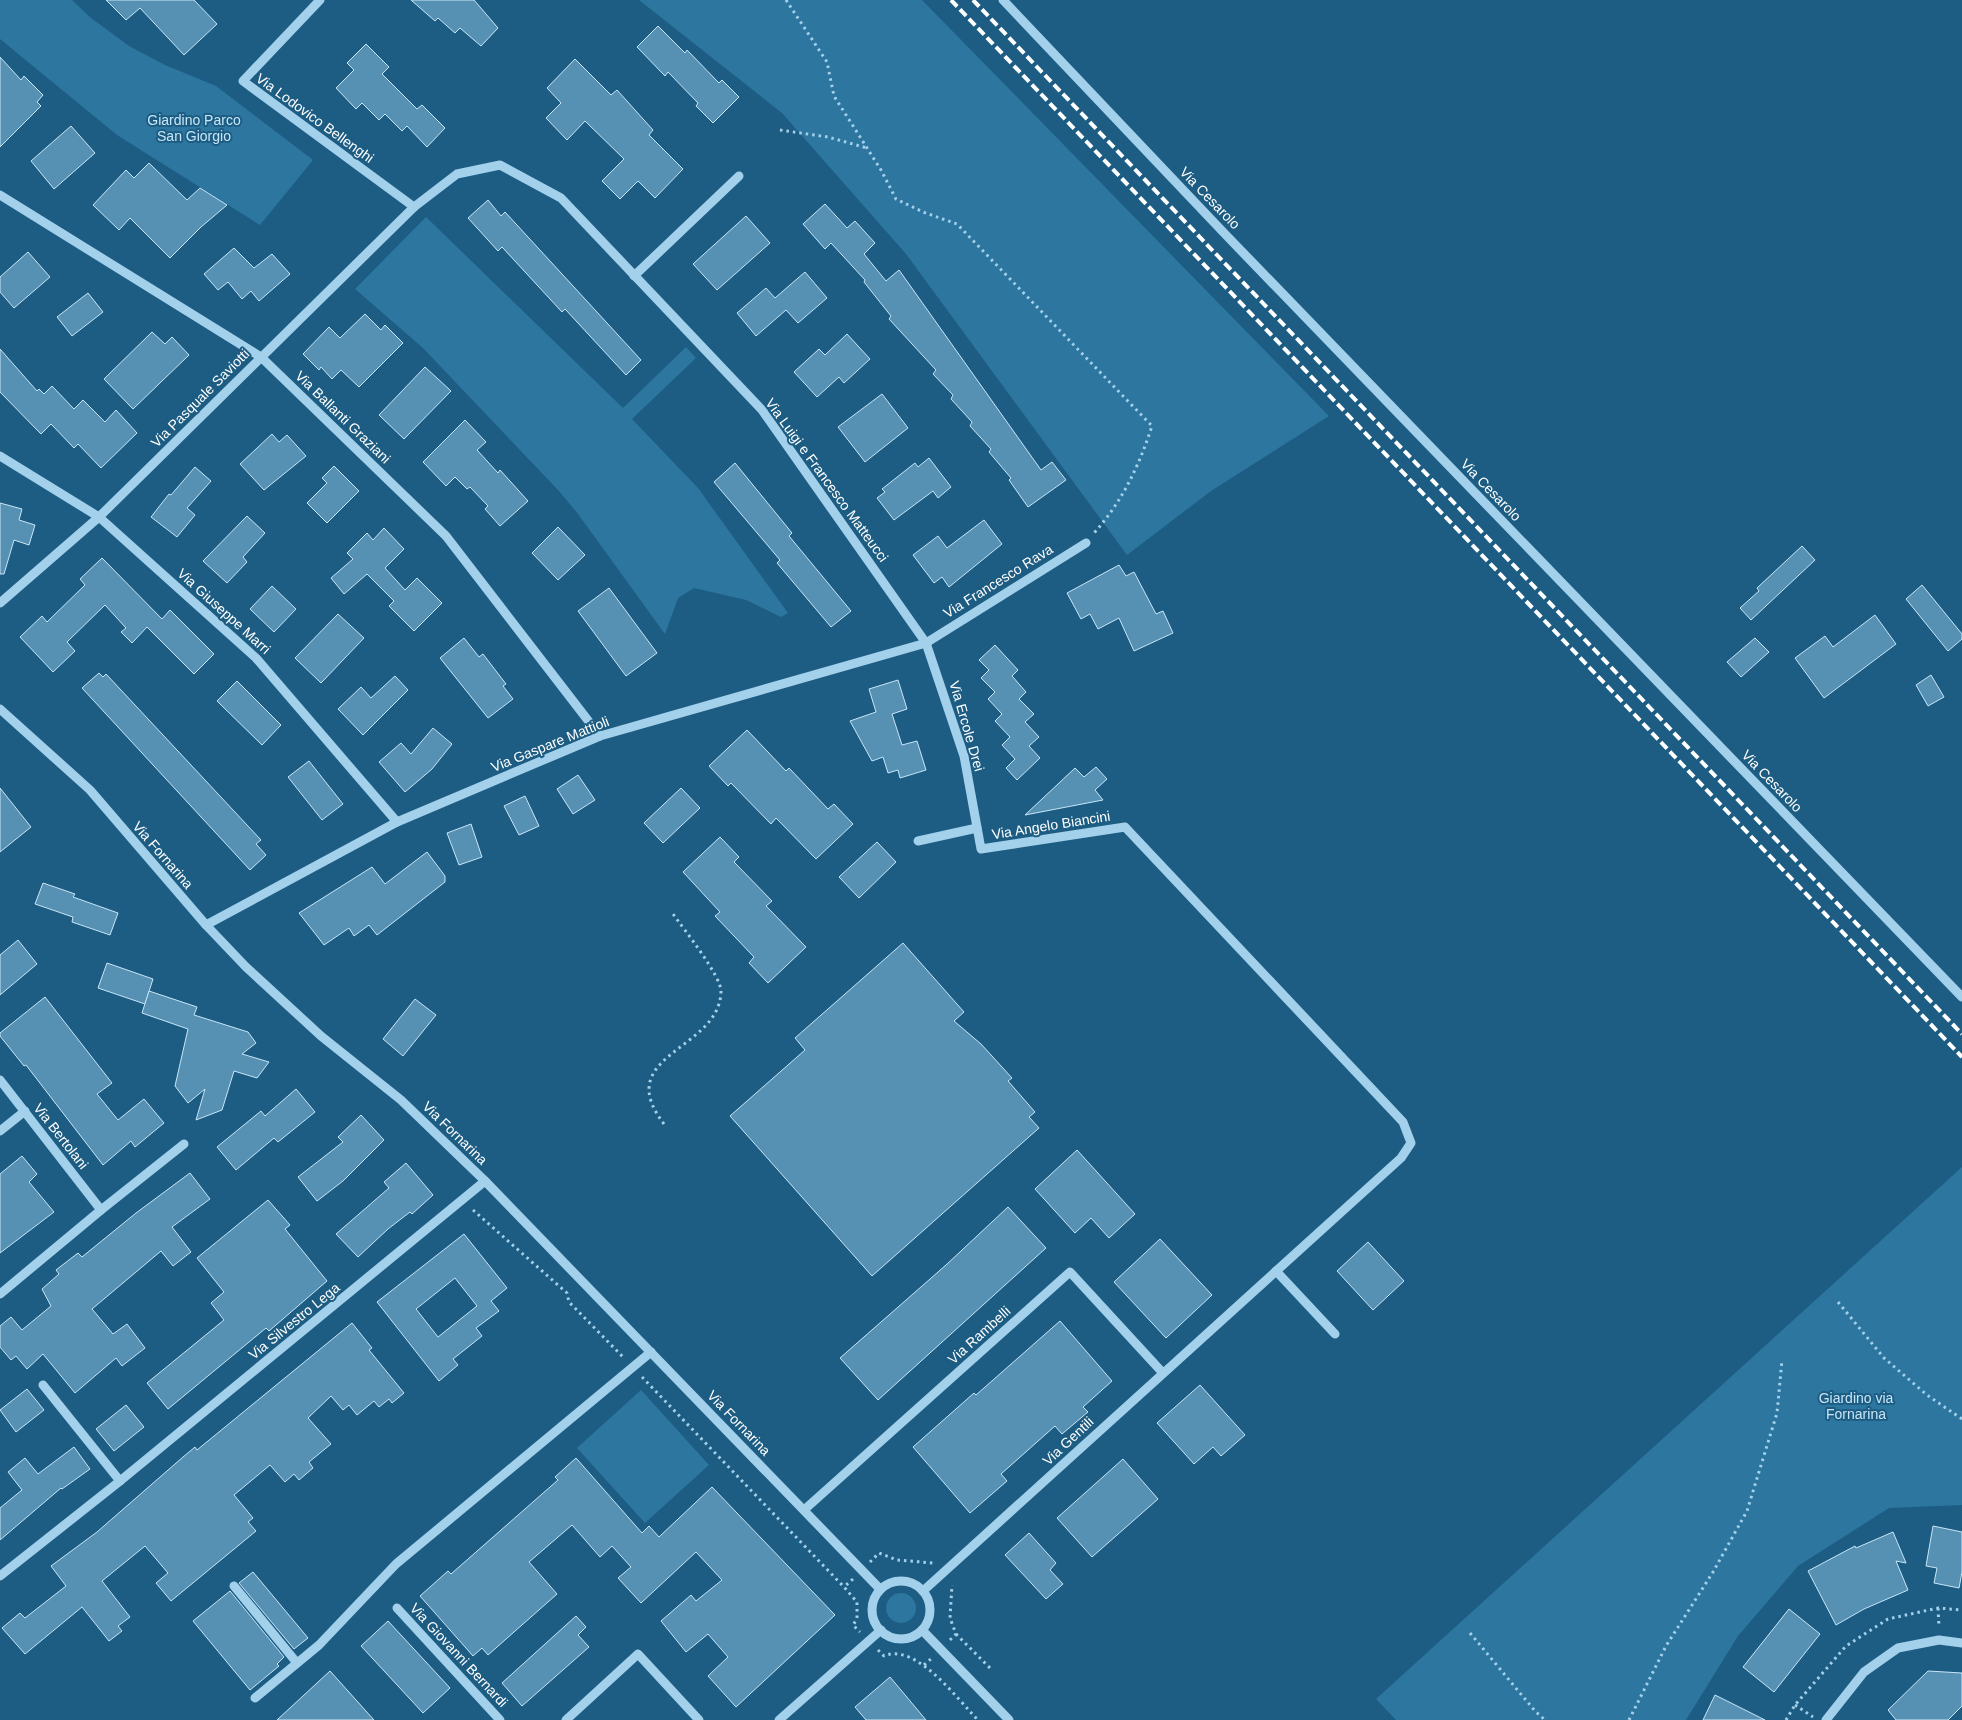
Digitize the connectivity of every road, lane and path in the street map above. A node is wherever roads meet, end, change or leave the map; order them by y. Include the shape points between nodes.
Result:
1 (320, 0) edge
2 (786, 0) edge
3 (1003, 0) edge
4 (780, 130) dead end
5 (867, 148) junction
6 (739, 176) dead end
7 (0, 195) edge
8 (414, 207) junction
9 (634, 276) junction
10 (261, 357) junction
11 (0, 456) edge
12 (99, 517) junction
13 (1086, 543) joint
14 (0, 602) edge
15 (926, 643) junction
16 (0, 709) edge
17 (600, 736) junction
18 (397, 822) junction
19 (1125, 827) joint
20 (976, 828) junction
21 (918, 841) dead end
22 (980, 849) joint
23 (673, 914) dead end
24 (206, 926) junction
25 (1962, 997) edge
26 (0, 1080) edge
27 (24, 1111) junction
28 (664, 1124) dead end
29 (0, 1131) edge
30 (184, 1144) dead end
31 (485, 1181) junction
32 (101, 1210) junction
33 (473, 1210) dead end
34 (1276, 1271) junction
35 (0, 1294) edge
36 (1838, 1302) dead end
37 (1335, 1334) dead end
38 (651, 1352) junction
39 (625, 1359) dead end
40 (1782, 1360) dead end
41 (1162, 1372) junction
42 (640, 1374) dead end
43 (43, 1385) dead end
44 (1962, 1419) edge
45 (120, 1481) junction
46 (804, 1510) junction
47 (862, 1570) junction
48 (943, 1573) junction
49 (0, 1576) edge
50 (234, 1586) dead end
51 (844, 1588) junction
52 (880, 1589) junction
53 (923, 1591) junction
54 (397, 1608) dead end
55 (1938, 1608) junction
56 (1962, 1610) edge
57 (881, 1630) junction
58 (922, 1630) junction
59 (1470, 1633) dead end
60 (956, 1634) junction
61 (1940, 1640) junction
62 (868, 1641) junction
63 (1962, 1643) edge
64 (941, 1649) junction
65 (297, 1664) junction
66 (924, 1665) junction
67 (992, 1669) dead end
68 (255, 1698) dead end
69 (1795, 1705) junction
70 (500, 1720) edge
71 (566, 1720) edge
72 (699, 1720) edge
73 (779, 1720) edge
74 (978, 1720) edge
75 (1009, 1720) edge
76 (1545, 1720) edge
77 (1629, 1720) edge
78 (1786, 1720) edge
79 (1817, 1720) edge
80 (1826, 1720) edge

1 - 8 street, Via Lodovico Bellenghi via 242,81
2 - 5 path via 826,62 834,96
3 - 25 street, Via Cesarolo
4 - 5 path
5 - 13 path via 896,199 958,224 1152,426 1138,467 1114,511
6 - 9 street
7 - 10 street, Via Ballanti Graziani
8 - 9 street, Via Luigi e Francesco Matteucci via 457,174 500,165 561,198
8 - 10 street, Via Pasquale Saviotti
9 - 15 street, Via Luigi e Francesco Matteucci via 762,410
10 - 12 street, Via Pasquale Saviotti
10 - 17 street, Via Ballanti Graziani via 446,536
11 - 12 street, Via Giuseppe Marri
12 - 14 street, Via Pasquale Saviotti
12 - 18 street, Via Giuseppe Marri via 256,658
13 - 15 street, Via Francesco Rava
15 - 17 street, Via Gaspare Mattioli
15 - 20 street, Via Ercole Drei via 964,756
16 - 24 street, Via Fornarina via 90,790
17 - 18 street, Via Gaspare Mattioli
18 - 24 street, Via Gaspare Mattioli
19 - 22 street, Via Angelo Biancini
19 - 34 street, Via Gentili via 1403,1122 1411,1142 1401,1158
20 - 21 street
20 - 22 street, Via Ercole Drei
23 - 28 path via 717,977 722,990 707,1025 658,1065 650,1077 649,1096 653,1110
24 - 31 street, Via Fornarina via 321,1036 401,1100
26 - 27 street, Via Bertolani
27 - 29 street
27 - 32 street, Via Bertolani
30 - 32 street
31 - 38 street, Via Fornarina
31 - 45 street, Via Silvestro Lega
32 - 35 street
33 - 39 path via 567,1293 569,1302
34 - 37 street
34 - 41 street, Via Gentili
36 - 44 path via 1884,1358 1927,1395
38 - 46 street, Via Fornarina
38 - 65 street via 396,1564
40 - 77 path via 1777,1414 1747,1511 1666,1646
41 - 46 street, Via Rambelli via 1070,1272
41 - 48 street, Via Gentili
42 - 51 path
43 - 45 street
45 - 49 street, Via Silvestro Lega
46 - 47 street, Via Fornarina
47 - 48 path via 879,1553 886,1558 906,1562 932,1562
47 - 51 path
47 - 52 street, Via Fornarina
48 - 53 street, Via Gentili
48 - 60 path via 952,1585 950,1618
50 - 65 street
51 - 62 path via 857,1602 857,1619 853,1624
52 - 53 street via 897,1581 907,1581
52 - 57 street via 872,1614
53 - 58 street via 928,1598 929,1615
54 - 70 street, Via Giovanni Bernardi
55 - 56 path
55 - 61 path
55 - 69 path via 1888,1619 1846,1646
57 - 58 street via 897,1638
57 - 62 street
58 - 64 street
59 - 76 path
60 - 64 path
60 - 67 path
61 - 63 street
61 - 80 street via 1898,1648 1864,1672
62 - 66 path via 884,1656 900,1653
62 - 73 street
64 - 66 path
64 - 75 street
65 - 68 street
66 - 74 path
69 - 78 path
69 - 79 path
71 - 72 street via 638,1654

